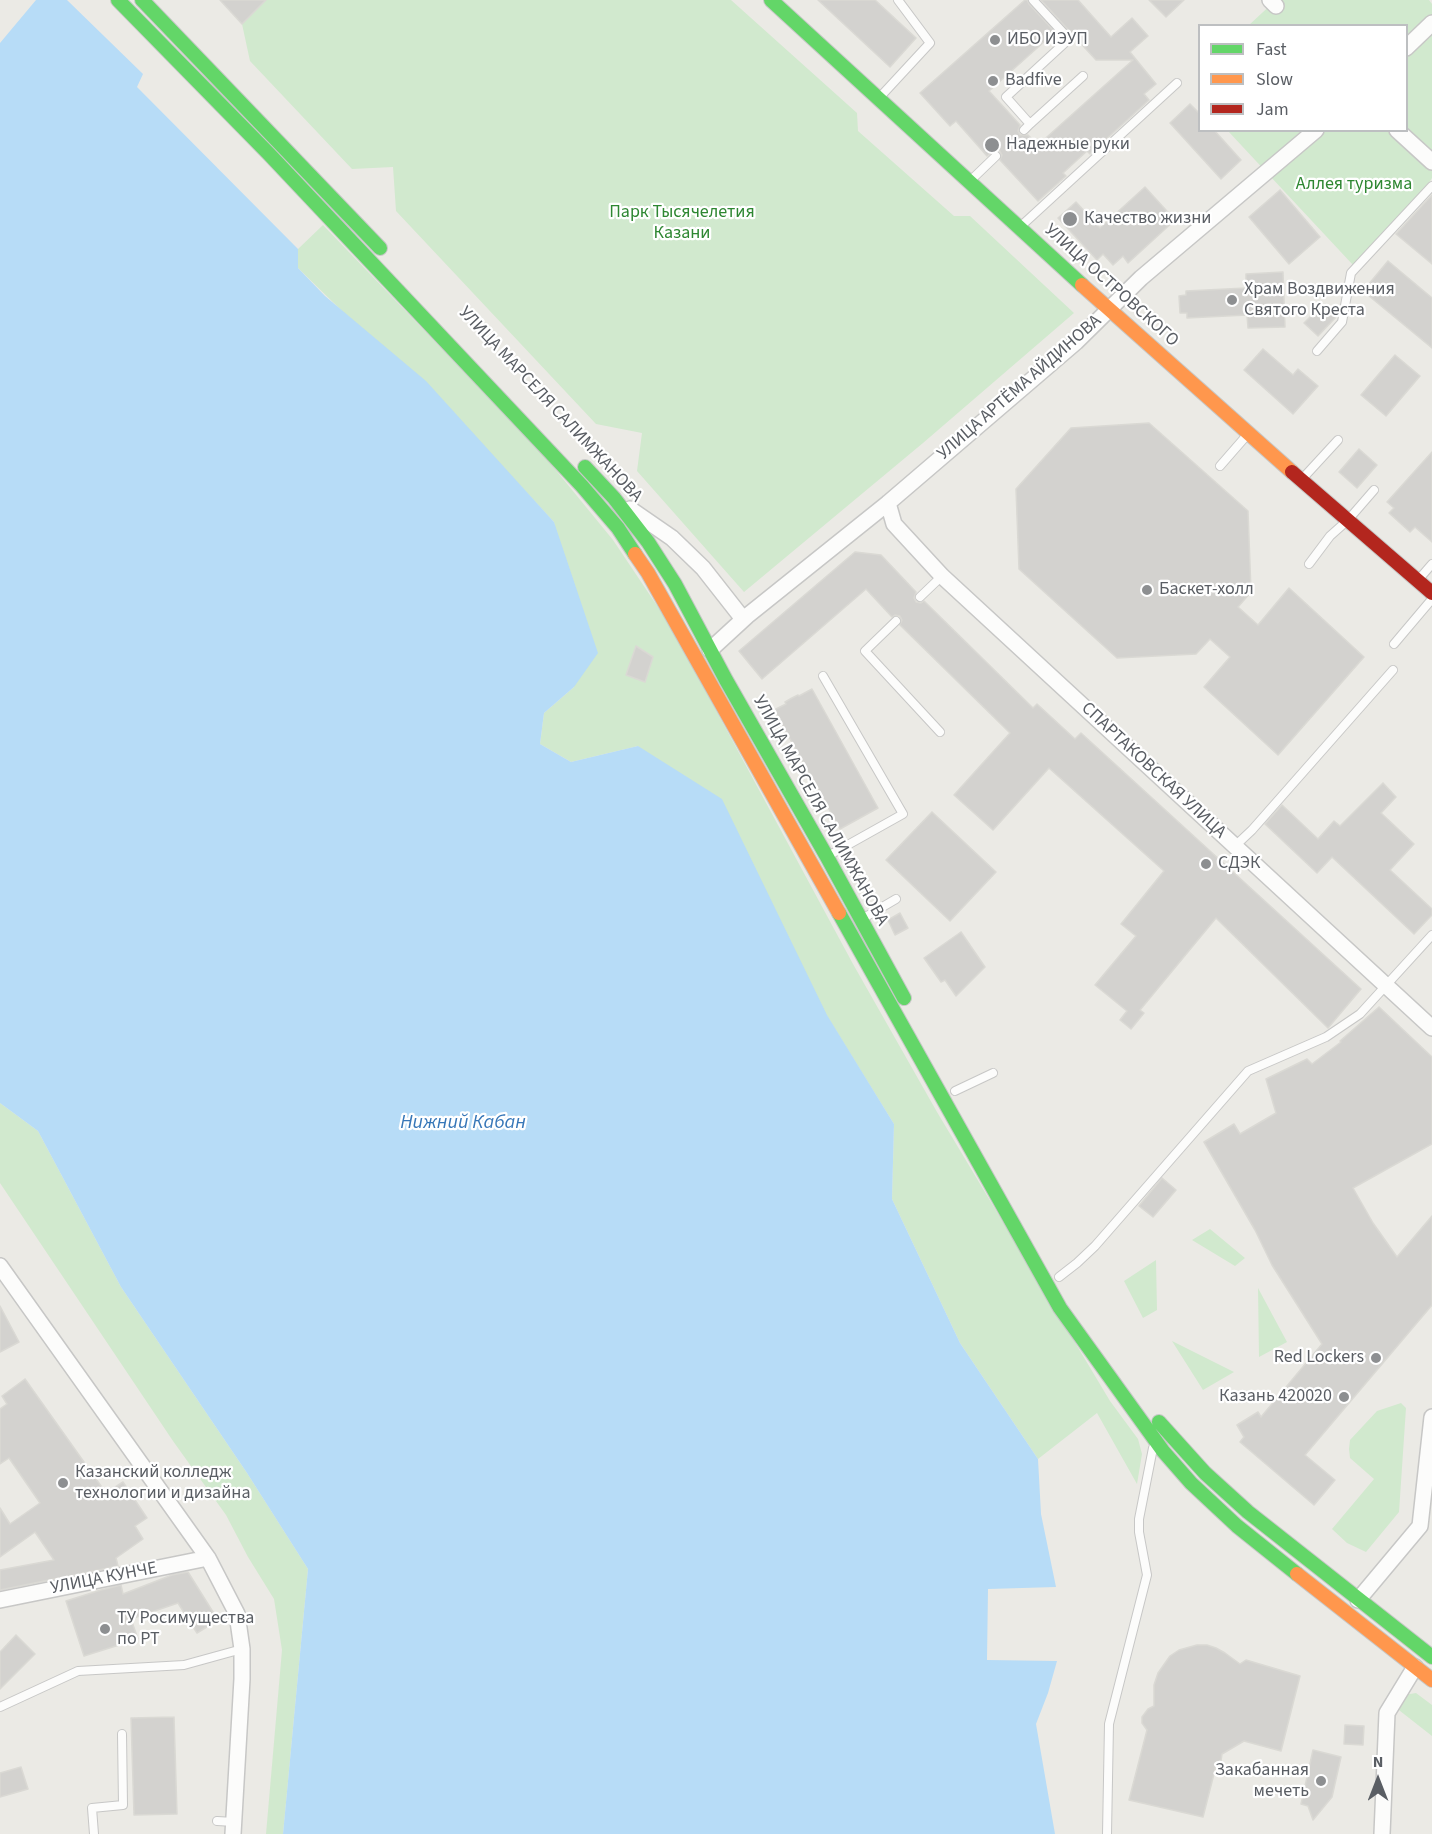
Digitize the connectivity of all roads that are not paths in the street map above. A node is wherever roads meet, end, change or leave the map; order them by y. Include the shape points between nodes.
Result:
1 (118, 0) edge
2 (142, 0) edge
3 (771, 0) edge
4 (898, 0) edge
5 (1033, 0) edge
6 (1432, 23) edge
7 (1408, 47) edge
8 (1083, 76) dead end
9 (1177, 83) dead end
10 (879, 99) junction
11 (1030, 124) junction
12 (1023, 130) dead end
13 (1314, 132) edge
14 (1399, 132) edge
15 (996, 156) dead end
16 (1432, 162) edge
17 (969, 182) junction
18 (1432, 186) edge
19 (1018, 228) junction
20 (387, 256) dead end
21 (1109, 309) junction
22 (1317, 351) dead end
23 (1248, 433) junction
24 (1338, 440) dead end
25 (577, 459) dead end
26 (1220, 466) dead end
27 (1301, 480) junction
28 (1374, 490) dead end
29 (614, 498) junction
30 (888, 503) junction
31 (1347, 520) junction
32 (1309, 564) dead end
33 (1432, 564) edge
34 (942, 576) junction
35 (1418, 580) junction
36 (1432, 593) edge
37 (920, 597) dead end
38 (1432, 599) edge
39 (743, 619) junction
40 (896, 621) dead end
41 (1394, 644) dead end
42 (710, 650) junction
43 (1394, 670) dead end
44 (823, 676) dead end
45 (940, 732) dead end
46 (1235, 846) junction
47 (827, 857) junction
48 (896, 898) dead end
49 (861, 920) junction
50 (1432, 935) edge
51 (1386, 986) junction
52 (910, 1009) dead end
53 (1432, 1028) edge
54 (993, 1073) dead end
55 (955, 1091) dead end
56 (1007, 1186) dead end
57 (1036, 1237) dead end
58 (3, 1275) edge
59 (1059, 1277) dead end
60 (1088, 1324) dead end
61 (1432, 1417) edge
62 (1155, 1440) junction
63 (208, 1558) junction
64 (0, 1600) edge
65 (1358, 1600) junction
66 (242, 1649) junction
67 (1432, 1657) edge
68 (1414, 1666) junction
69 (1432, 1680) edge
70 (0, 1707) edge
71 (122, 1734) dead end
72 (217, 1821) dead end
73 (234, 1828) edge
74 (94, 1834) edge
75 (1107, 1834) edge
76 (1382, 1834) edge

1 - 62 main road via 302,189 618,528 648,573 1060,1308
2 - 20 main road
3 - 10 main road, УЛИЦА ОСТРОВСКОГО
4 - 10 lane via 930,43
5 - 11 lane via 1069,39 1006,97
6 - 7 street
8 - 11 lane
9 - 19 lane
10 - 17 main road, УЛИЦА ОСТРОВСКОГО
11 - 12 lane
13 - 21 street, УЛИЦА АРТЁМА АЙДИНОВА
14 - 16 street
15 - 17 lane
17 - 19 main road, УЛИЦА ОСТРОВСКОГО
18 - 22 lane via 1351,273 1342,322
19 - 21 main road, УЛИЦА ОСТРОВСКОГО
21 - 23 main road, УЛИЦА ОСТРОВСКОГО
21 - 30 street, УЛИЦА АРТЁМА АЙДИНОВА via 1076,342
23 - 26 lane
23 - 27 main road, УЛИЦА ОСТРОВСКОГО
24 - 27 lane
25 - 29 main road, УЛИЦА МАРСЕЛЯ САЛИМЖАНОВА
27 - 31 main road, УЛИЦА ОСТРОВСКОГО
28 - 31 lane
29 - 39 street via 672,538 703,568
29 - 42 main road, УЛИЦА МАРСЕЛЯ САЛИМЖАНОВА via 675,584
30 - 34 street, СПАРТАКОВСКАЯ УЛИЦА via 894,524
30 - 39 street, УЛИЦА АРТЁМА АЙДИНОВА
31 - 32 lane
31 - 35 main road, УЛИЦА ОСТРОВСКОГО
33 - 35 lane
34 - 37 lane
34 - 46 street, СПАРТАКОВСКАЯ УЛИЦА
35 - 36 main road, УЛИЦА ОСТРОВСКОГО
38 - 41 lane
39 - 42 street, УЛИЦА АРТЁМА АЙДИНОВА
40 - 45 lane via 865,651
42 - 47 main road, УЛИЦА МАРСЕЛЯ САЛИМЖАНОВА
43 - 46 lane
44 - 47 lane via 903,814
46 - 51 street, СПАРТАКОВСКАЯ УЛИЦА
47 - 49 main road, УЛИЦА МАРСЕЛЯ САЛИМЖАНОВА
48 - 49 lane
49 - 52 main road, УЛИЦА МАРСЕЛЯ САЛИМЖАНОВА
50 - 51 lane
51 - 53 street, СПАРТАКОВСКАЯ УЛИЦА
51 - 59 lane via 1360,1014 1326,1037 1248,1071 1095,1246
54 - 55 lane
56 - 57 main road
58 - 63 street
60 - 65 main road via 1169,1435 1205,1473
61 - 65 street via 1419,1526
62 - 68 main road via 1191,1483 1237,1526
62 - 75 lane via 1139,1520 1147,1575 1109,1724
63 - 64 street, УЛИЦА КУНЧЕ
63 - 66 street via 237,1614
65 - 67 main road
66 - 70 lane via 184,1665 78,1671
66 - 73 street
68 - 69 main road
68 - 76 street via 1387,1713
71 - 74 lane via 123,1805 92,1808
72 - 73 lane

